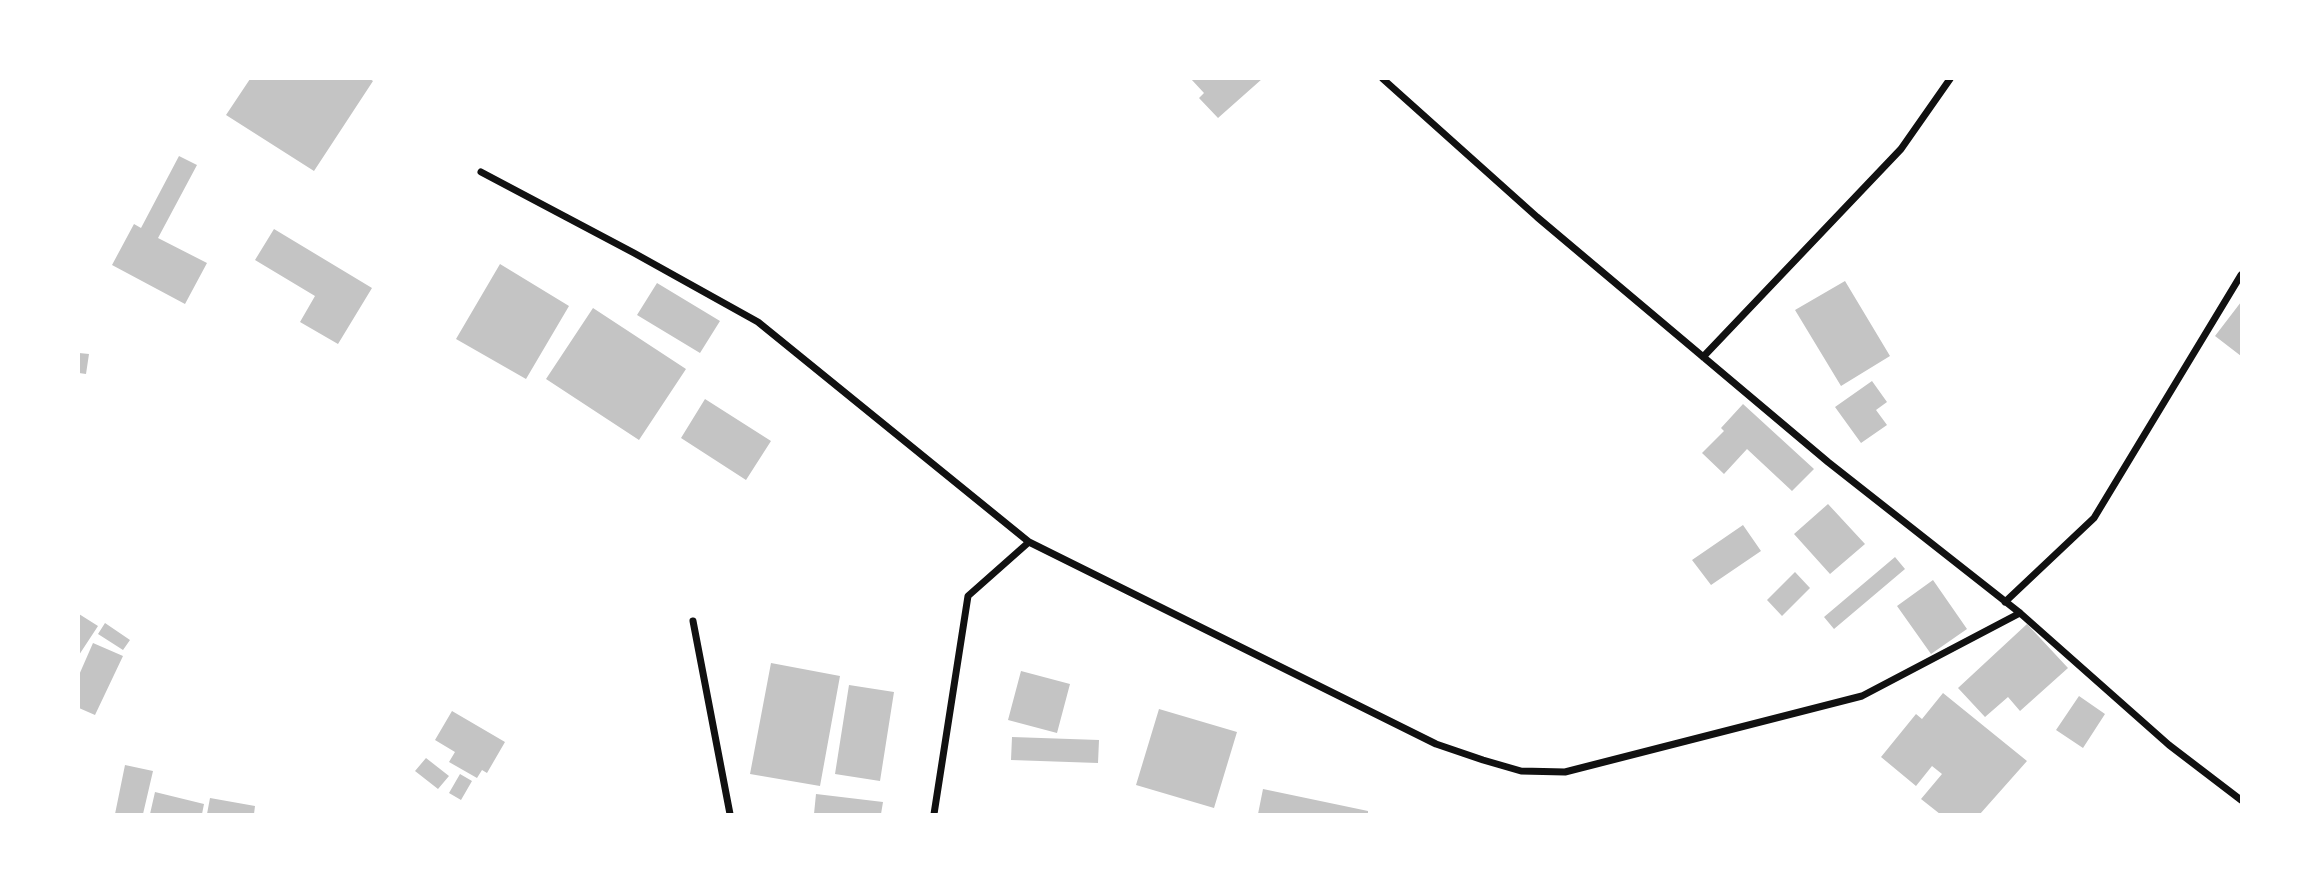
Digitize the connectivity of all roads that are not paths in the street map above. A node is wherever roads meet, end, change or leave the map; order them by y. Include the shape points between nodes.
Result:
1 (1383, 79) edge
2 (1950, 79) edge
3 (481, 172) dead end
4 (2241, 275) edge
5 (1703, 357) junction
6 (1028, 542) junction
7 (2005, 602) junction
8 (2020, 613) junction
9 (693, 621) dead end
10 (2241, 800) edge
11 (730, 814) edge
12 (934, 814) edge

1 - 5 street via 1536,217
2 - 5 street via 1901,149
3 - 6 street via 758,322
4 - 7 street via 2094,518
5 - 7 street
6 - 8 street via 1436,744 1521,771 1565,772 1862,696
6 - 12 street via 968,596
7 - 8 street
8 - 10 street via 2169,745
9 - 11 street

